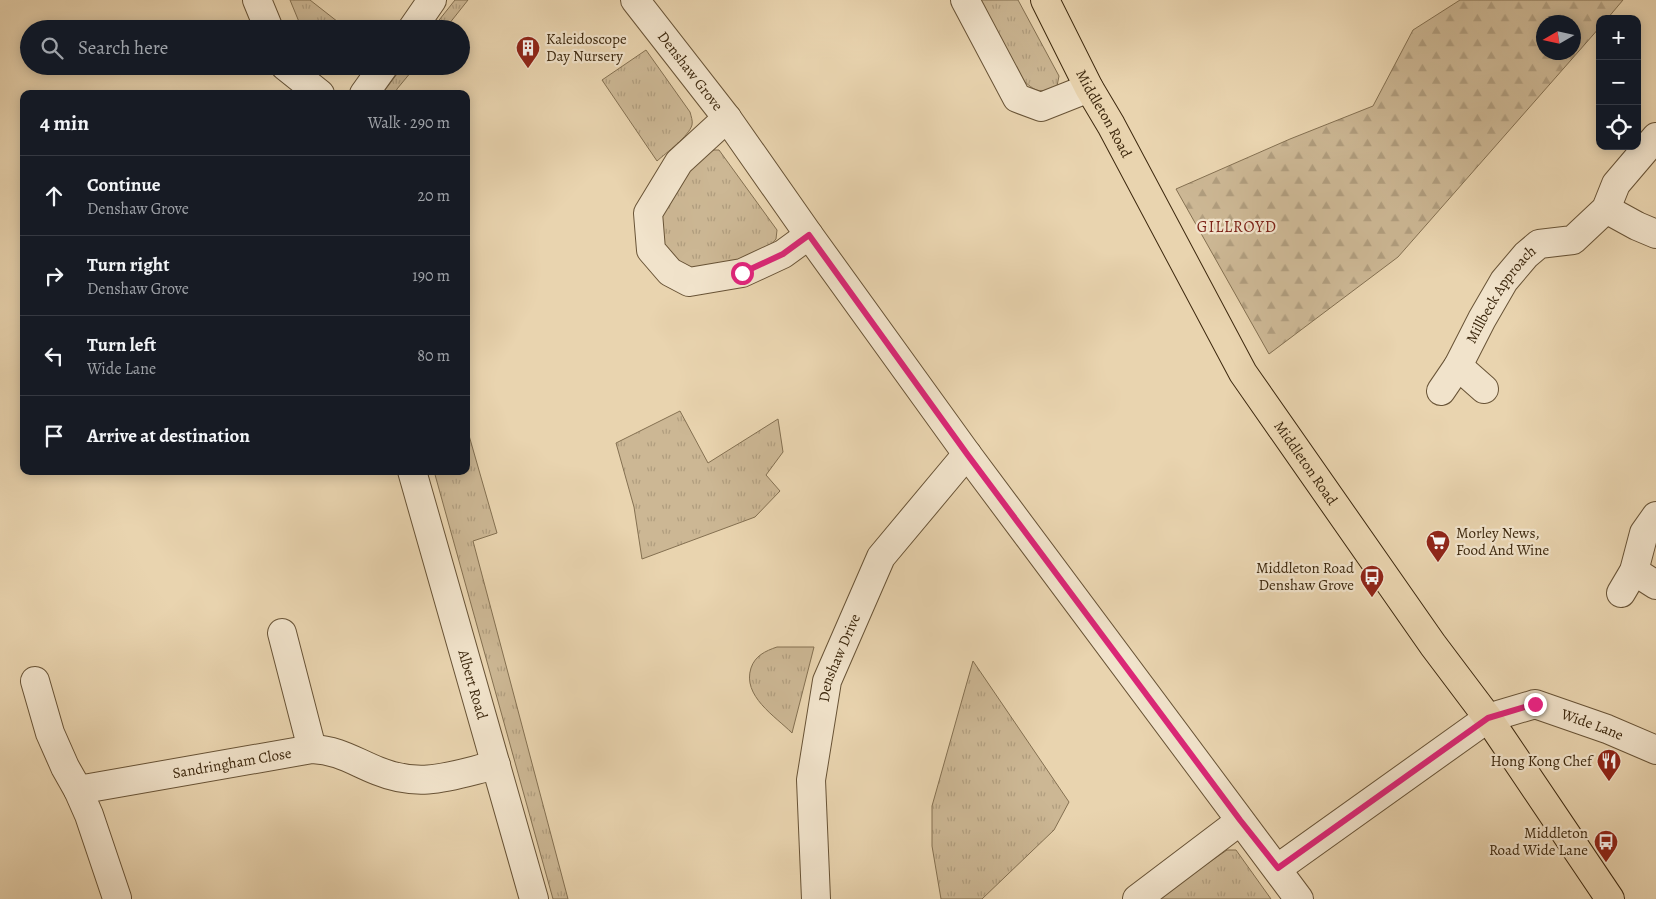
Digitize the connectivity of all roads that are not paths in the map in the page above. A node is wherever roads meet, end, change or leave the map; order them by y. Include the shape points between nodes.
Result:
1 (257, 0) edge
2 (432, 0) edge
3 (635, 0) edge
4 (965, 0) edge
5 (1045, 0) edge
6 (265, 20) edge
7 (418, 20) edge
8 (296, 75) edge
9 (378, 75) edge
10 (1089, 88) junction
11 (315, 90) edge
12 (367, 90) edge
13 (727, 118) junction
14 (1656, 137) edge
15 (1606, 209) junction
16 (1656, 234) edge
17 (809, 235) junction
18 (1458, 366) junction
19 (1484, 390) dead end
20 (1441, 391) dead end
21 (967, 454) junction
22 (413, 475) edge
23 (1656, 516) edge
24 (1637, 583) edge
25 (282, 633) dead end
26 (35, 681) dead end
27 (1488, 718) junction
28 (312, 749) junction
29 (1656, 750) edge
30 (496, 765) junction
31 (78, 790) junction
32 (1240, 820) junction
33 (1278, 868) junction
34 (117, 898) dead end
35 (534, 899) edge
36 (816, 899) edge
37 (1137, 899) edge
38 (1299, 899) edge
39 (1610, 899) edge

1 - 6 street
2 - 7 street
3 - 13 street, Denshaw Grove
4 - 10 street via 1017,98 1041,107
5 - 10 main road, Middleton Road
8 - 11 street
9 - 12 street
10 - 27 main road, Middleton Road via 1243,373 1433,645
13 - 17 street, Denshaw Grove
13 - 17 street, Denshaw Grove via 678,162 648,213 651,250 670,272 689,282 742,273 783,254
14 - 15 street, Millbeck Approach via 1616,184
15 - 16 street
15 - 18 street, Millbeck Approach via 1572,240 1539,244 1526,255 1504,281
17 - 21 street, Denshaw Grove
18 - 19 street
18 - 20 street, Millbeck Approach
21 - 32 street, Denshaw Grove
21 - 36 street, Denshaw Drive via 881,556 828,682 811,780
22 - 30 street, Albert Road
23 - 24 street via 1644,533
25 - 28 street
26 - 31 street via 50,733
27 - 29 street, Wide Lane via 1535,704
27 - 33 street, Wide Lane
27 - 39 main road, Middleton Road
28 - 30 street, Sandringham Close via 348,756 378,771 408,780 435,780
28 - 31 street, Sandringham Close
30 - 35 street, Albert Road
31 - 34 street
32 - 33 street, Denshaw Grove
32 - 37 street
33 - 38 street, Denshaw Grove

